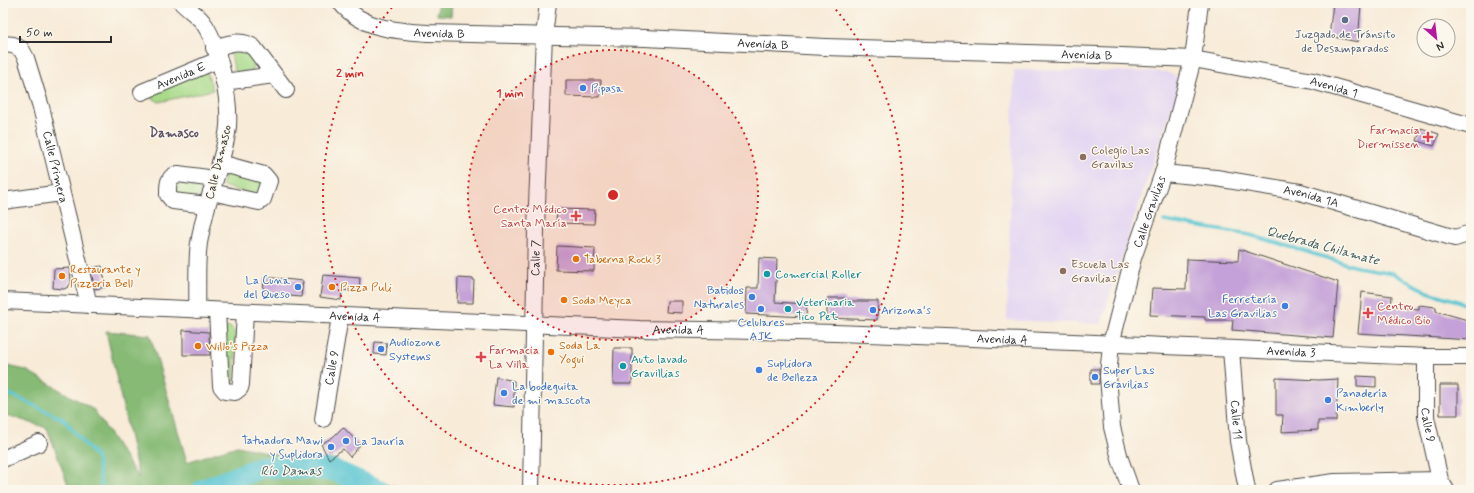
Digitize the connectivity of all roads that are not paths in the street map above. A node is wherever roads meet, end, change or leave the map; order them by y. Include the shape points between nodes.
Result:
1 (182, 3) edge
2 (341, 3) edge
3 (548, 3) edge
4 (1200, 3) edge
5 (544, 36) junction
6 (3, 44) edge
7 (216, 54) junction
8 (1194, 59) junction
9 (274, 74) junction
10 (224, 82) junction
11 (286, 90) dead end
12 (142, 92) dead end
13 (1471, 126) edge
14 (220, 163) junction
15 (1163, 173) junction
16 (211, 192) junction
17 (61, 193) junction
18 (3, 201) edge
19 (1471, 233) edge
20 (3, 301) edge
21 (89, 305) junction
22 (197, 310) junction
23 (217, 311) junction
24 (245, 312) junction
25 (340, 317) junction
26 (534, 324) junction
27 (1111, 344) junction
28 (1231, 349) junction
29 (1426, 357) junction
30 (1471, 357) edge
31 (323, 419) dead end
32 (39, 443) dead end
33 (3, 459) edge
34 (1443, 485) edge
35 (531, 490) edge
36 (1132, 490) edge
37 (1247, 490) edge
38 (1277, 490) edge

1 - 7 street, Calle Damasco via 202,21 210,34
2 - 5 street, Avenida B via 347,11 374,26 405,31
3 - 5 street, Calle 7
4 - 8 street, Calle Gravilias
5 - 8 street, Avenida B
5 - 26 street, Calle 7
6 - 17 street, Calle Primera via 21,49 26,58
7 - 9 street, Avenida E via 238,42 249,44
7 - 10 street, Calle Damasco
7 - 12 street, Avenida E
8 - 13 street, Avenida 1 via 1313,81
8 - 15 street, Calle Gravilias
9 - 10 street
9 - 11 street, Avenida E
10 - 14 street, Calle Damasco via 228,126
14 - 16 street, Calle Damasco
14 - 16 street via 264,176 269,181 264,199 259,202
15 - 19 street, Avenida 1A via 1216,178 1300,192 1455,238
15 - 27 street, Calle Gravilias via 1133,258
16 - 22 street, Calle Damasco via 199,245
17 - 18 street
17 - 21 street, Calle Primera
20 - 21 street, Avenida A
21 - 22 street, Avenida A
22 - 23 street, Avenida A
23 - 24 street, Avenida A
23 - 24 street via 220,386 225,391 235,392 242,384
24 - 25 street, Avenida A
25 - 26 street, Avenida A
25 - 31 street, Calle 9
26 - 27 street, Avenida A
26 - 35 street, Calle 7
27 - 28 street, Avenida 3
27 - 36 street, Calle Gravilias via 1108,376 1112,427 1120,459
28 - 29 street, Avenida 3
28 - 37 street, Calle 11 via 1238,441
29 - 30 street, Avenida 3
29 - 34 street, Calle 9 via 1426,417
32 - 33 street
34 - 38 street via 1335,482

